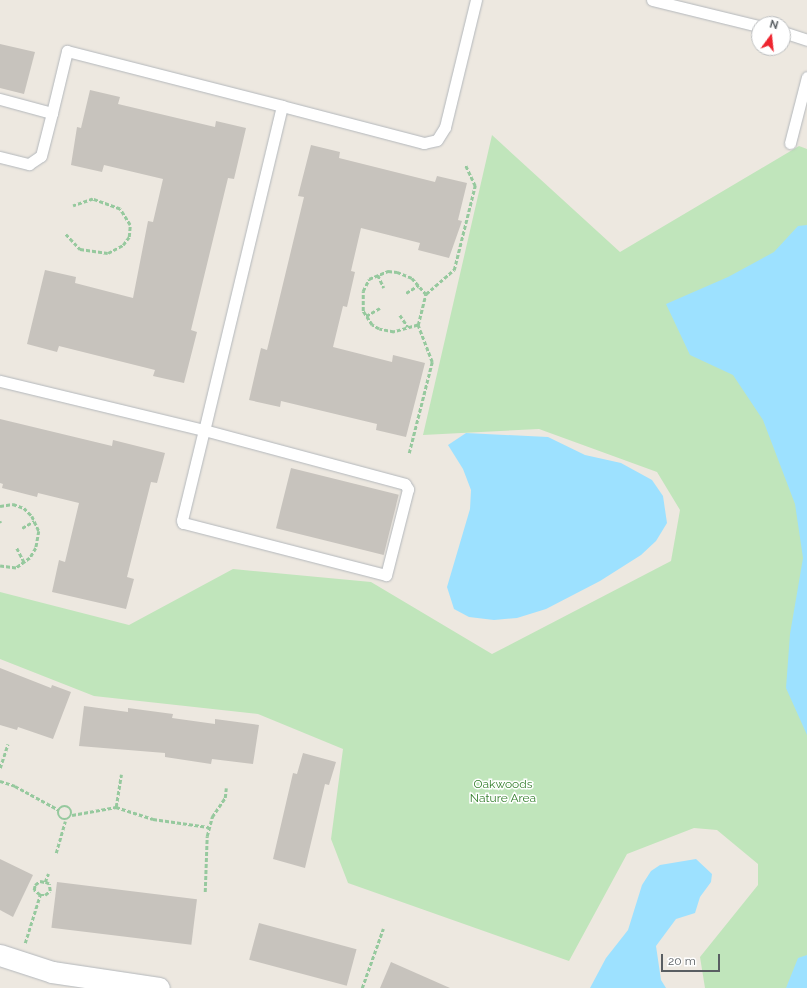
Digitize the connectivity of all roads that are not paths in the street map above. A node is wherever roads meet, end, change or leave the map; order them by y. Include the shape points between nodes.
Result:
1 (476, 0) edge
2 (652, 0) edge
3 (751, 24) edge
4 (791, 35) edge
5 (807, 40) edge
6 (807, 77) edge
7 (0, 99) edge
8 (282, 106) junction
9 (52, 113) junction
10 (790, 143) dead end
11 (0, 157) edge
12 (0, 381) edge
13 (204, 430) junction
14 (0, 955) edge
15 (158, 988) edge

1 - 8 lane via 445,127 437,140 424,143
2 - 3 lane
4 - 5 lane
6 - 10 lane
7 - 9 lane
8 - 9 lane via 67,50
8 - 13 lane
9 - 11 lane via 41,156 29,164
12 - 13 lane
13 - 13 lane via 405,484 408,489 386,575 183,523
14 - 15 street via 52,972

